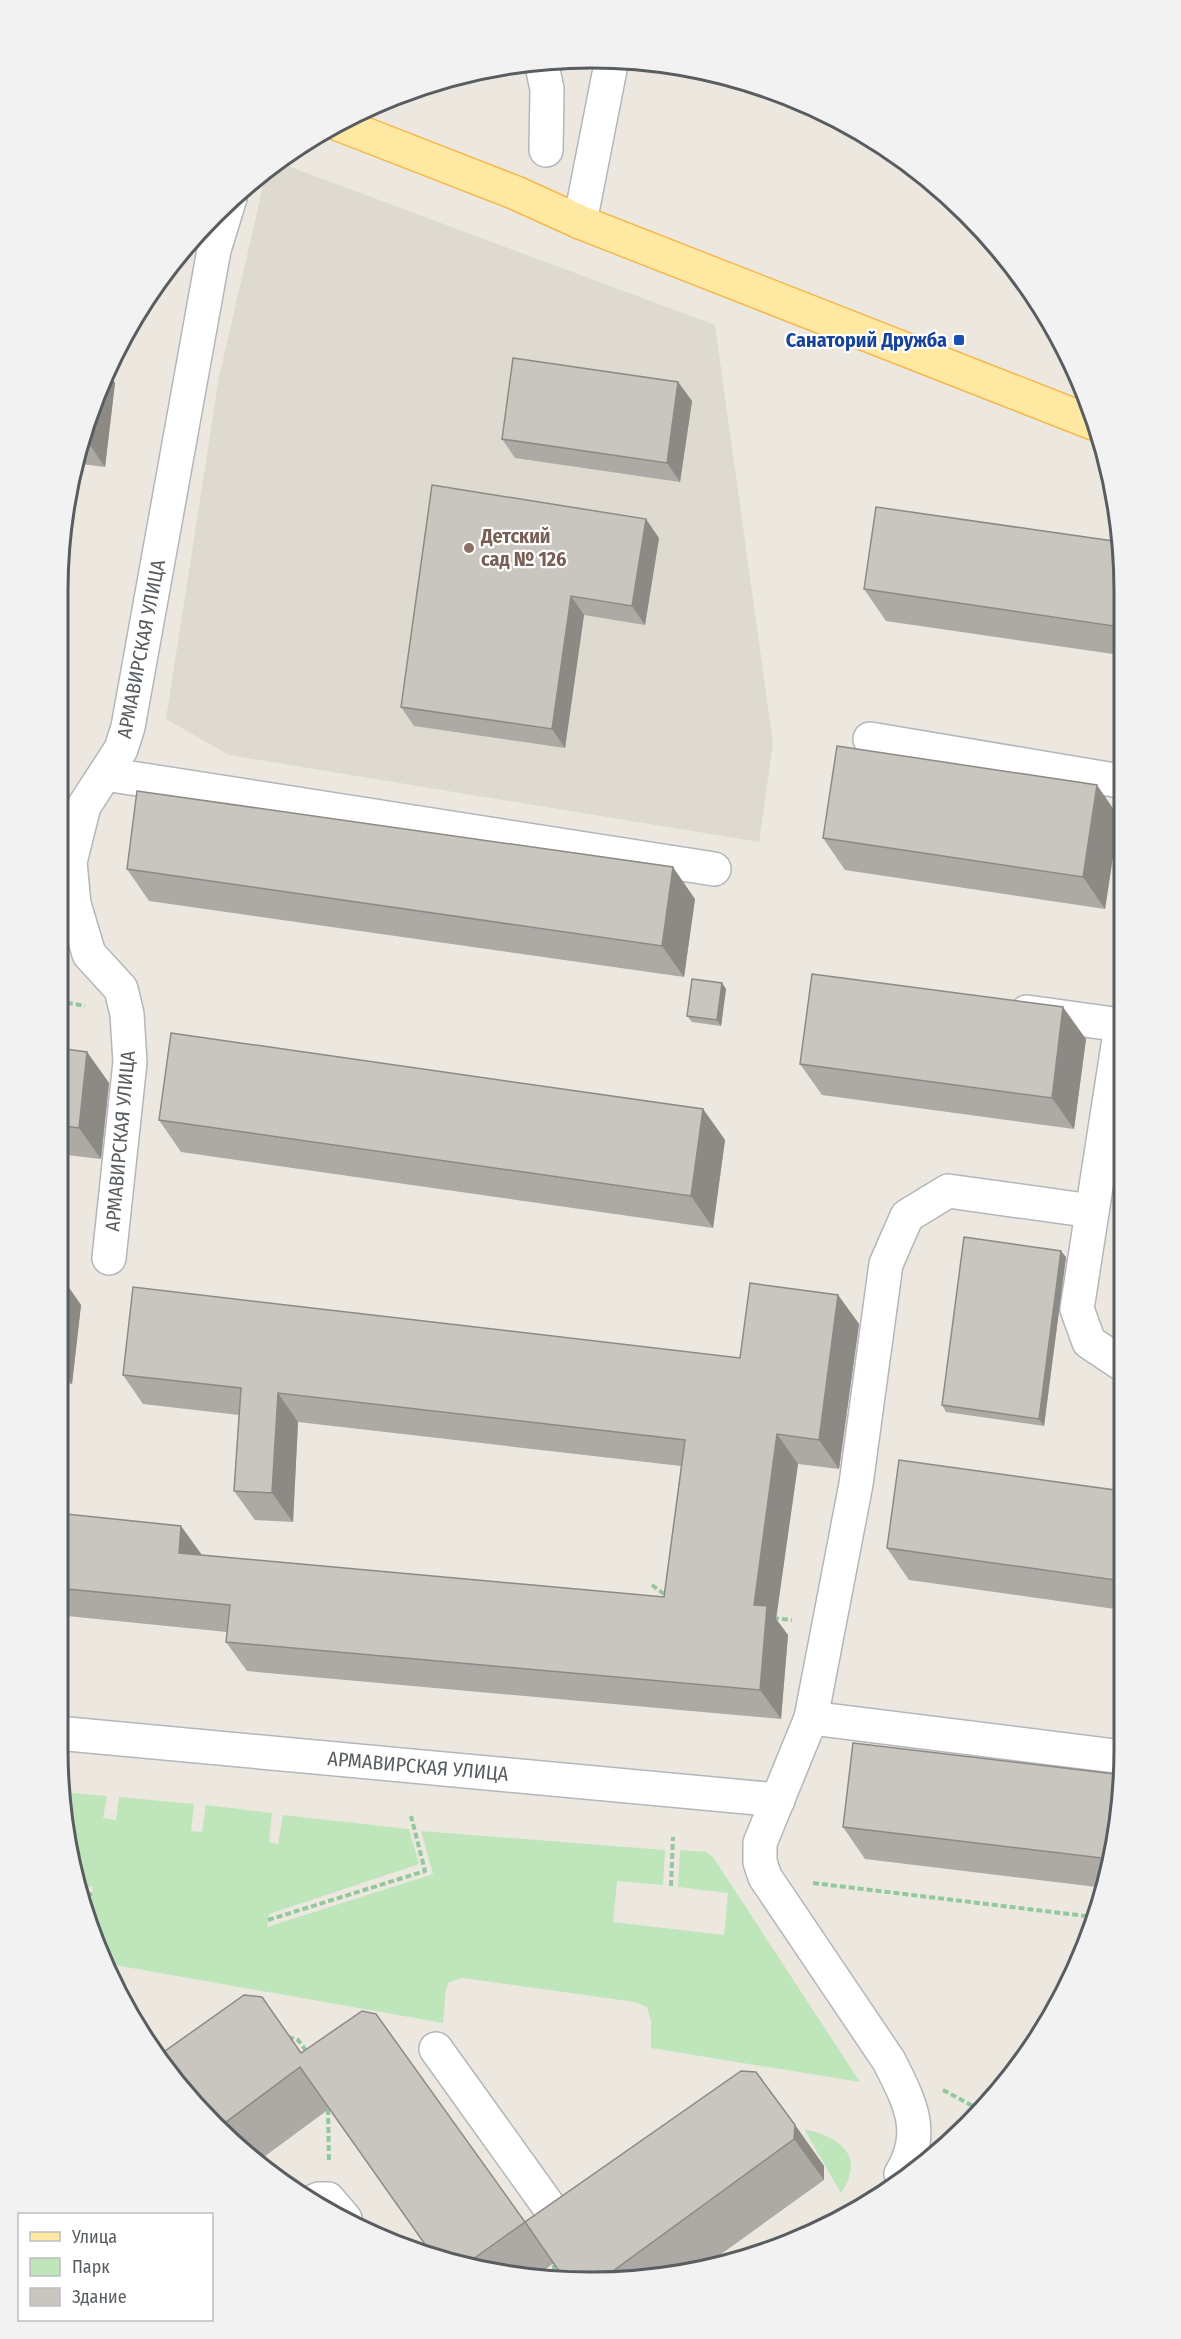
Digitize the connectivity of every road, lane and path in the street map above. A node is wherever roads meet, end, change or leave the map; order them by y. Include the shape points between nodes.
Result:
1 (610, 69) edge
2 (544, 70) edge
3 (347, 128) edge
4 (546, 150) dead end
5 (224, 218) edge
6 (580, 222) junction
7 (1085, 420) edge
8 (870, 739) dead end
9 (105, 774) junction
10 (1114, 780) edge
11 (714, 869) dead end
12 (1001, 1008) edge
13 (1114, 1024) edge
14 (1114, 1070) edge
15 (1092, 1211) junction
16 (109, 1258) dead end
17 (1114, 1359) edge
18 (652, 1585) dead end
19 (674, 1602) edge
20 (772, 1618) dead end
21 (829, 1623) junction
22 (811, 1718) junction
23 (67, 1734) edge
24 (1114, 1756) edge
25 (778, 1800) junction
26 (411, 1816) dead end
27 (673, 1838) dead end
28 (765, 1877) junction
29 (671, 1886) dead end
30 (92, 1894) dead end
31 (88, 1895) edge
32 (1086, 1916) edge
33 (268, 1920) dead end
34 (436, 2049) dead end
35 (328, 2109) edge
36 (907, 2165) edge
37 (329, 2166) edge
38 (614, 2186) edge
39 (554, 2265) edge
40 (554, 2270) edge

1 - 6 street
2 - 4 street
3 - 6 main road
5 - 9 street, АРМАВИРСКАЯ УЛИЦА via 214,250 128,727 122,749
6 - 7 main road
8 - 10 street
9 - 11 street
9 - 16 street, АРМАВИРСКАЯ УЛИЦА via 84,806 70,862 74,904 89,954 121,989 127,1014 130,1062
12 - 13 street
14 - 15 street
15 - 17 street via 1077,1309 1089,1342
15 - 21 street via 948,1191 907,1216 886,1264 856,1484
18 - 19 path
20 - 21 path
21 - 22 street
22 - 24 street
22 - 25 street
23 - 25 street, АРМАВИРСКАЯ УЛИЦА
25 - 28 street via 760,1844
26 - 33 path via 425,1871
27 - 29 path
28 - 32 path
28 - 36 street via 902,2086 914,2115 915,2142
30 - 31 path
34 - 38 street via 556,2214 575,2213
35 - 37 path
39 - 40 path

